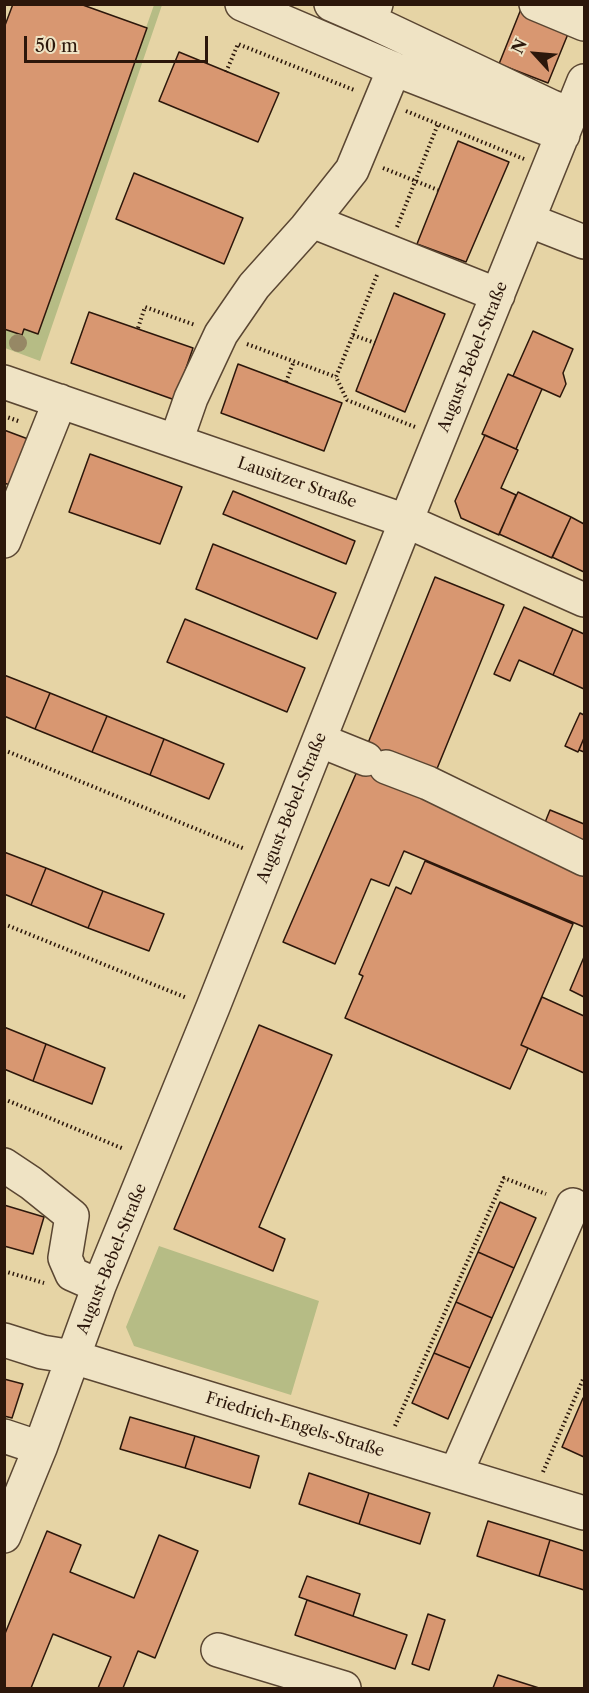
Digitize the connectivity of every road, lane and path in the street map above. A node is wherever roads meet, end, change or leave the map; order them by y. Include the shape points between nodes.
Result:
1 (242, 4) edge
2 (331, 4) edge
3 (536, 4) edge
4 (373, 13) edge
5 (585, 24) edge
6 (394, 69) junction
7 (585, 81) edge
8 (438, 124) dead end
9 (571, 127) edge
10 (357, 158) junction
11 (416, 181) junction
12 (438, 190) dead end
13 (528, 220) junction
14 (312, 221) junction
15 (585, 242) edge
16 (387, 251) junction
17 (498, 295) junction
18 (353, 334) junction
19 (375, 343) dead end
20 (294, 361) dead end
21 (4, 382) edge
22 (286, 382) dead end
23 (60, 401) junction
24 (410, 424) dead end
25 (176, 441) junction
26 (406, 521) junction
27 (4, 541) edge
28 (585, 600) edge
29 (319, 740) junction
30 (4, 750) edge
31 (271, 859) junction
32 (585, 859) edge
33 (4, 924) edge
34 (181, 995) dead end
35 (4, 1099) edge
36 (124, 1149) dead end
37 (4, 1165) edge
38 (504, 1178) dead end
39 (573, 1205) dead end
40 (4, 1271) edge
41 (45, 1283) dead end
42 (99, 1286) junction
43 (4, 1340) edge
44 (73, 1357) junction
45 (585, 1377) edge
46 (4, 1436) edge
47 (40, 1448) junction
48 (384, 1452) junction
49 (456, 1473) junction
50 (532, 1497) junction
51 (585, 1513) edge
52 (4, 1536) edge
53 (218, 1650) dead end
54 (344, 1689) edge

1 - 6 street
2 - 4 street
3 - 5 street
4 - 9 street via 552,107
6 - 9 street
6 - 10 street
7 - 9 street, August-Bebel-Straße
8 - 11 path
9 - 13 street, August-Bebel-Straße
10 - 11 path
10 - 14 street
11 - 12 path
11 - 16 path
13 - 15 street
13 - 17 street, August-Bebel-Straße
14 - 16 street
14 - 25 street via 254,286 221,334
16 - 17 street
16 - 18 path
17 - 26 street, August-Bebel-Straße
18 - 19 path
18 - 24 path via 336,377 347,400
20 - 22 path
21 - 23 street, Lausitzer Straße
23 - 25 street, Lausitzer Straße
23 - 27 street
25 - 26 street, Lausitzer Straße
26 - 28 street, Lausitzer Straße
26 - 29 street, August-Bebel-Straße
29 - 31 street, August-Bebel-Straße
29 - 32 street via 428,783
30 - 31 path
31 - 42 street, August-Bebel-Straße
33 - 34 path
35 - 36 path
37 - 42 street via 72,1216 65,1258 72,1274
38 - 48 path
39 - 49 street
40 - 41 path
42 - 44 street, August-Bebel-Straße
43 - 44 street, Friedrich-Engels-Straße
44 - 47 street, August-Bebel-Straße
44 - 48 street, Friedrich-Engels-Straße
45 - 50 path
46 - 47 street
47 - 52 street, August-Bebel-Straße
48 - 49 street, Friedrich-Engels-Straße
49 - 50 street, Friedrich-Engels-Straße
50 - 51 street, Friedrich-Engels-Straße
53 - 54 street

